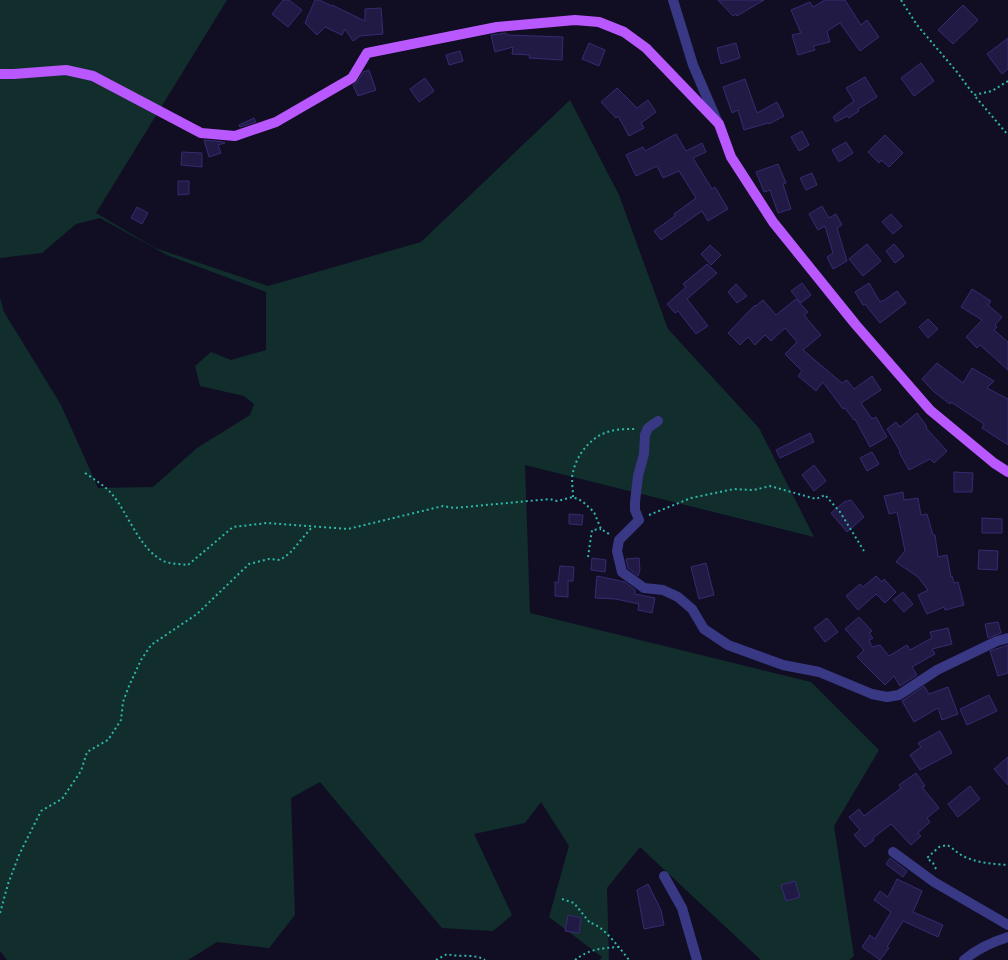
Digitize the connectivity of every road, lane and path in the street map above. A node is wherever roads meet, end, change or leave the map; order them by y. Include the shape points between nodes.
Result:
1 (673, 0) edge
2 (901, 0) edge
3 (0, 74) edge
4 (1008, 81) edge
5 (974, 95) junction
6 (719, 124) junction
7 (1008, 136) edge
8 (658, 421) dead end
9 (648, 428) junction
10 (1008, 472) edge
11 (85, 473) dead end
12 (573, 497) junction
13 (639, 520) junction
14 (312, 527) junction
15 (601, 529) junction
16 (619, 540) junction
17 (864, 551) dead end
18 (588, 557) dead end
19 (1008, 638) edge
20 (893, 852) dead end
21 (1008, 865) edge
22 (664, 876) dead end
23 (934, 882) junction
24 (562, 899) dead end
25 (0, 913) edge
26 (1008, 925) edge
27 (1008, 937) edge
28 (619, 947) junction
29 (436, 960) edge
30 (485, 960) edge
31 (575, 960) edge
32 (629, 960) edge
33 (697, 960) edge
34 (964, 960) edge

1 - 6 street via 693,65
2 - 5 path via 917,25
3 - 6 main road via 66,70 93,76 201,133 235,136 276,122 352,78 367,53 497,27 575,20 599,22 624,32 646,48
4 - 5 path via 992,91
5 - 7 path
6 - 10 main road via 731,157 773,222 856,325 930,410
8 - 9 street
9 - 12 path via 611,431 601,434 590,443 580,453 572,472
9 - 13 street via 635,502
11 - 14 path via 112,494 141,539 166,562 188,565 233,527 267,523
12 - 14 path via 557,501 550,498 454,508 443,506 348,529
12 - 15 path via 594,512
13 - 16 street
13 - 17 path via 691,498 734,489 754,490 770,486 816,499 825,495 840,512
14 - 25 path via 290,553 280,560 269,559 249,564 197,614 151,645 140,660 123,702 121,720 113,733 108,740 87,752 81,771 62,799 40,811 19,855
15 - 16 path
15 - 18 path via 592,530
16 - 19 street via 617,552 622,572 644,588 663,590 678,597 692,609 704,630 728,645 783,665 820,672 872,694 888,697 899,694 937,670
20 - 23 street
21 - 23 path via 973,860 962,856 947,845 927,858 938,873
22 - 33 street via 682,908
23 - 26 street
24 - 28 path via 574,903 590,922
27 - 34 street via 990,943
28 - 31 path via 598,948
28 - 32 path
29 - 30 path via 447,954 466,957 473,955

